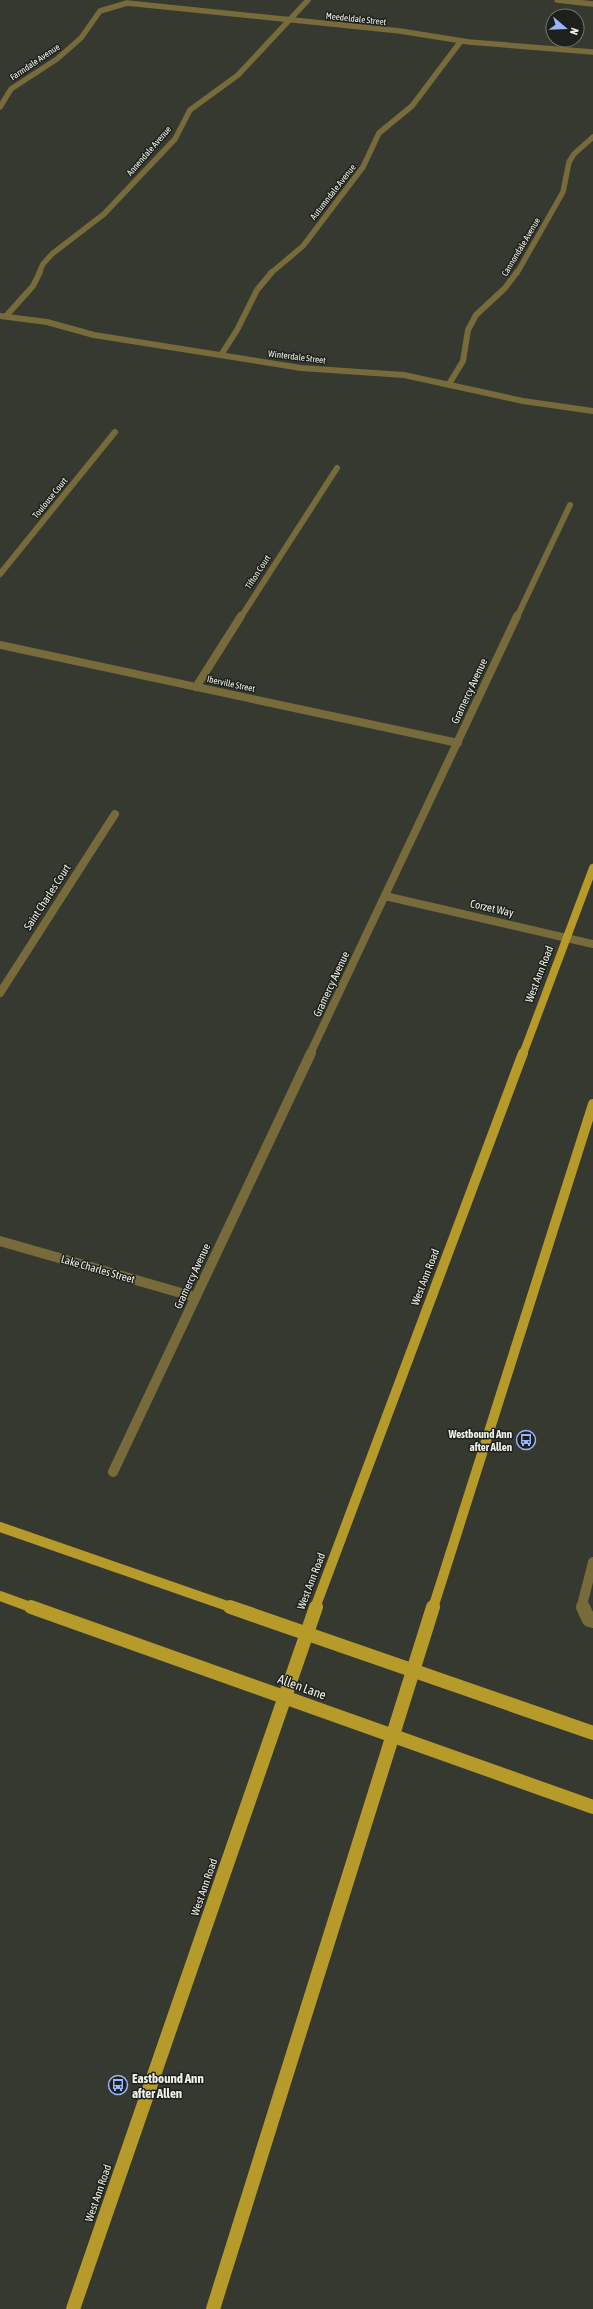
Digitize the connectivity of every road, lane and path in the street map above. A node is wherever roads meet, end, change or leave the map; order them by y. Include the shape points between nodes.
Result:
1 (308, 0) edge
2 (557, 0) edge
3 (593, 4) edge
4 (118, 5) joint
5 (289, 20) junction
6 (461, 41) junction
7 (593, 52) edge
8 (0, 107) edge
9 (593, 137) edge
10 (3, 316) edge
11 (220, 355) junction
12 (449, 384) junction
13 (593, 411) edge
14 (115, 432) dead end
15 (337, 468) dead end
16 (570, 505) dead end
17 (0, 574) edge
18 (0, 645) edge
19 (196, 687) junction
20 (458, 743) junction
21 (115, 814) dead end
22 (593, 868) edge
23 (385, 896) junction
24 (567, 938) junction
25 (593, 944) edge
26 (0, 993) edge
27 (593, 1104) edge
28 (0, 1241) edge
29 (195, 1297) junction
30 (113, 1472) dead end
31 (0, 1527) edge
32 (593, 1562) edge
33 (0, 1596) edge
34 (593, 1621) edge
35 (306, 1633) junction
36 (413, 1670) junction
37 (284, 1696) junction
38 (593, 1733) edge
39 (392, 1736) junction
40 (593, 1807) edge
41 (73, 2309) edge
42 (213, 2309) edge

1 - 5 street, Annendale Avenue
2 - 3 street
4 - 5 street, Meedeldale Street via 138,3
4 - 8 street, Farmdale Avenue via 100,11 81,38 57,59 11,89
5 - 6 street, Meedeldale Street via 400,31
5 - 10 street, Annendale Avenue via 238,75 190,110 175,139 104,214 52,254 43,264 33,286
6 - 7 street, Meedeldale Street
6 - 11 street, Autumndale Avenue via 412,106 379,133 364,167 303,246 268,275
9 - 12 street, Cannondale Avenue via 569,162 563,192 516,274 476,316 468,330 462,361
10 - 11 street, Winterdale Street via 47,322 94,335
11 - 12 street, Winterdale Street via 301,368 404,375
12 - 13 street, Winterdale Street via 523,401
14 - 17 street, Toulouse Court
15 - 19 street, Tifton Court
16 - 20 street, Gramercy Avenue
18 - 19 street, Iberville Street
19 - 20 street, Iberville Street
20 - 23 street, Gramercy Avenue
21 - 26 street, Saint Charles Court
22 - 24 main road, West Ann Road
23 - 24 street, Corzet Way
23 - 29 street, Gramercy Avenue
24 - 25 street, Corzet Way
24 - 35 main road, West Ann Road
27 - 36 main road
28 - 29 street, Lake Charles Street
29 - 30 street, Gramercy Avenue
31 - 35 main road
32 - 34 street via 582,1605 589,1620
33 - 37 main road, Allen Lane
35 - 36 main road
35 - 37 main road, West Ann Road
36 - 38 main road
36 - 39 main road
37 - 39 main road, Allen Lane
37 - 41 main road, West Ann Road
39 - 40 main road, Allen Lane
39 - 42 main road

